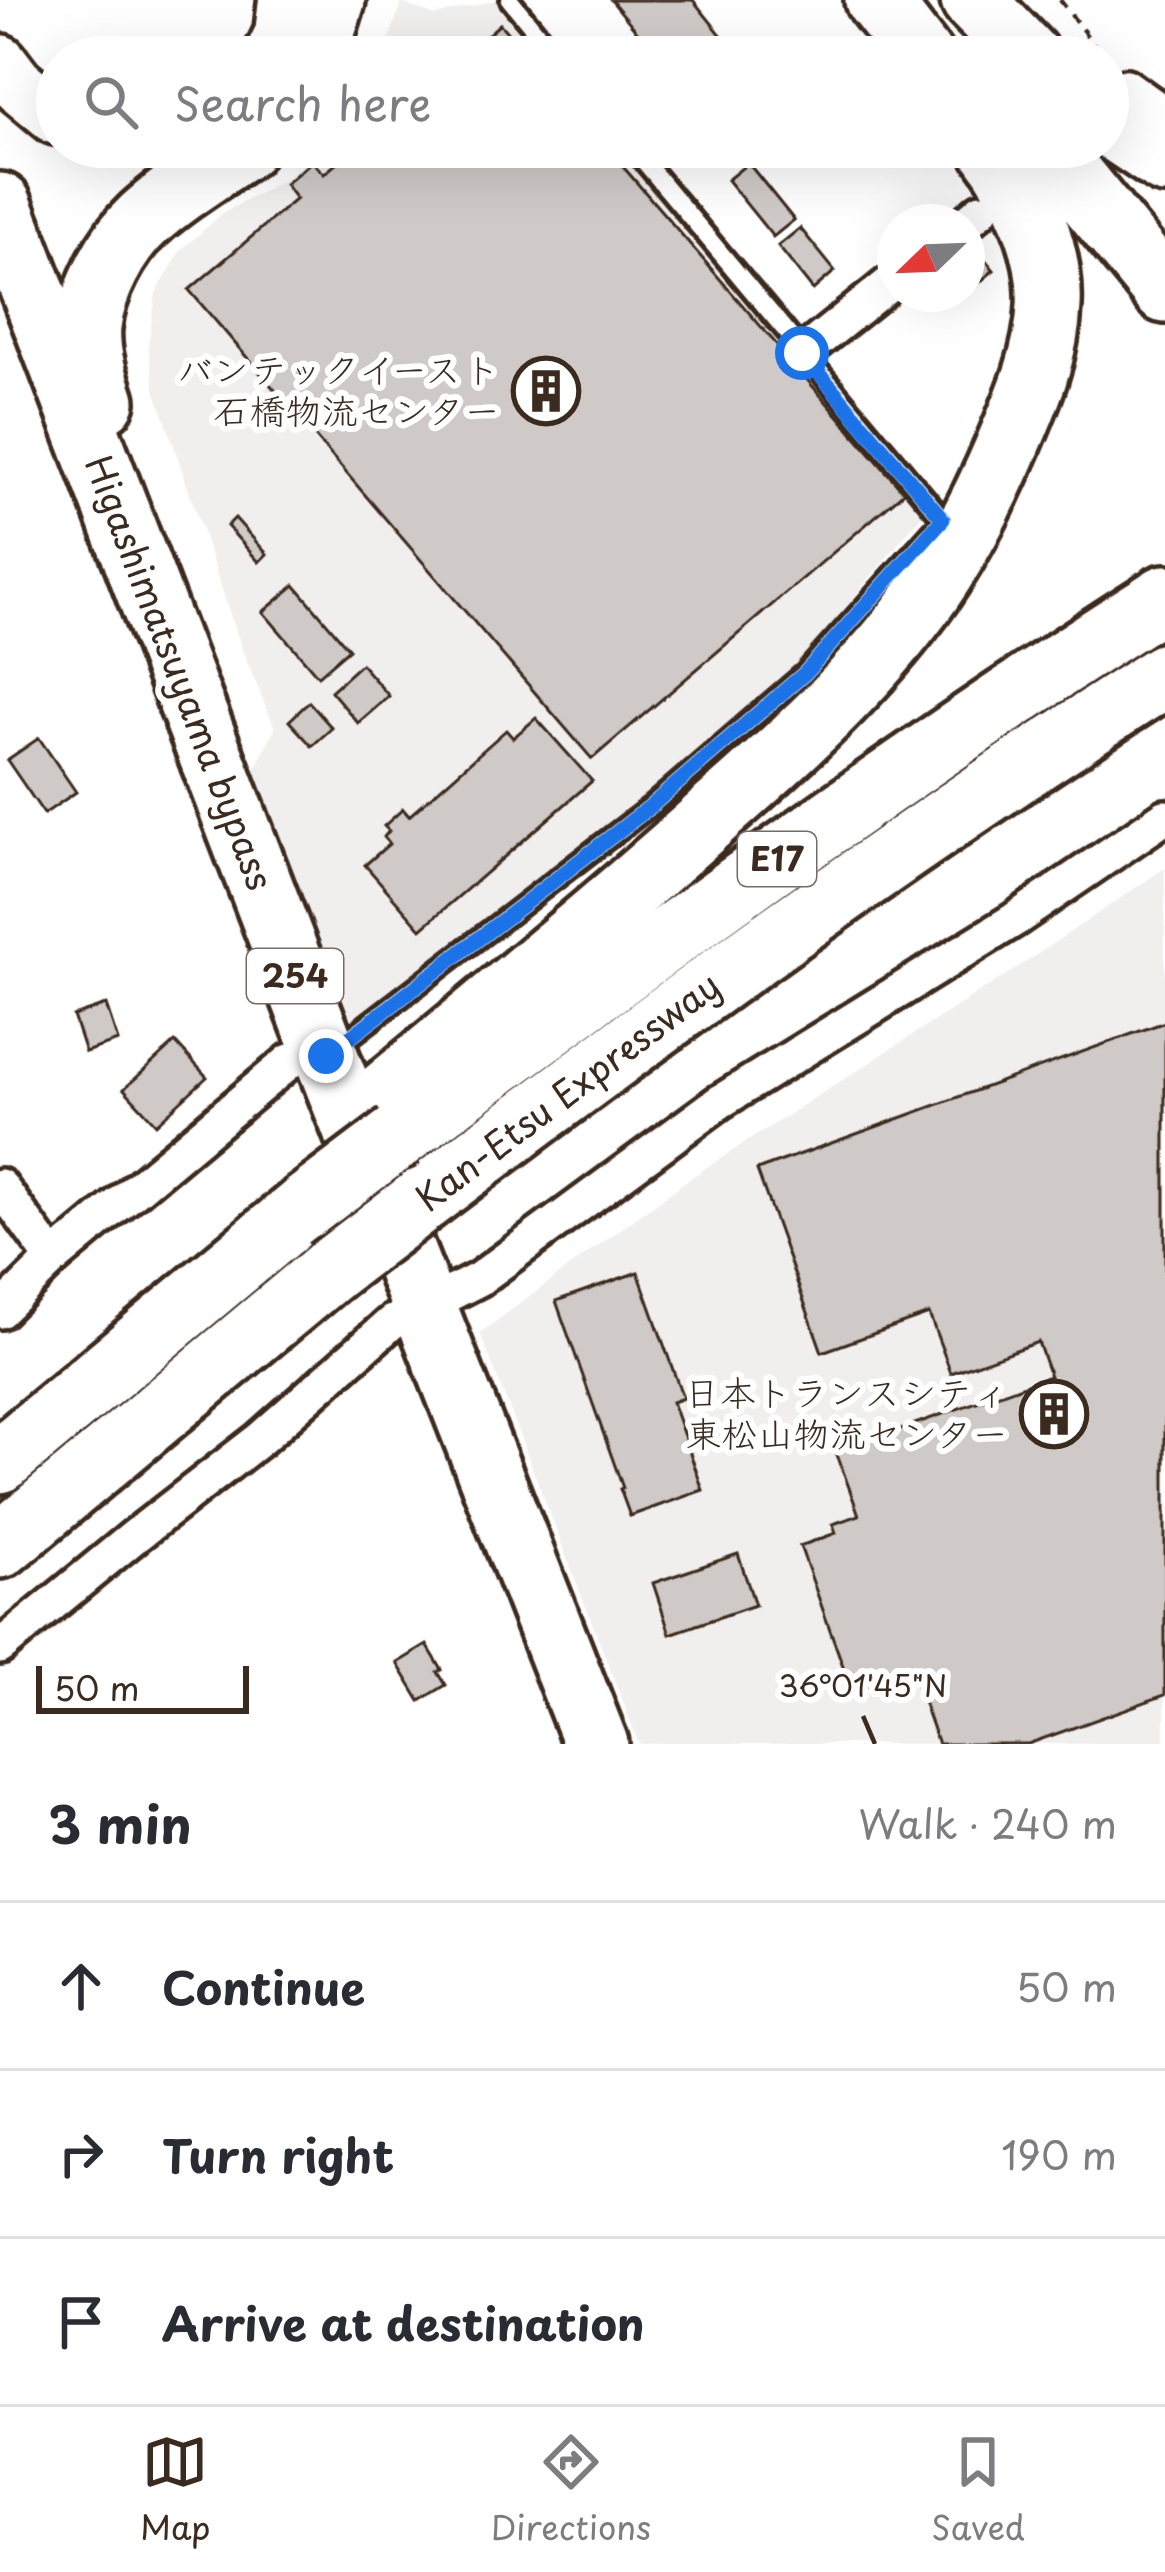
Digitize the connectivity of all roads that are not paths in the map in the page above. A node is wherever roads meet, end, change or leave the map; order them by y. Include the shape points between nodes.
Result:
1 (286, 0) edge
2 (333, 0) edge
3 (510, 0) edge
4 (972, 0) edge
5 (281, 36) edge
6 (322, 36) edge
7 (540, 36) edge
8 (1000, 36) edge
9 (1007, 36) edge
10 (0, 62) edge
11 (1129, 88) edge
12 (36, 99) edge
13 (1165, 113) edge
14 (1129, 139) edge
15 (1165, 162) edge
16 (215, 168) edge
17 (649, 168) edge
18 (1007, 168) edge
19 (1064, 168) edge
20 (1126, 168) edge
21 (0, 205) edge
22 (1165, 242) edge
23 (1165, 291) edge
24 (877, 293) edge
25 (0, 316) edge
26 (802, 353) junction
27 (145, 584) junction
28 (1165, 597) edge
29 (1165, 675) edge
30 (1165, 696) edge
31 (1165, 817) edge
32 (757, 952) junction
33 (308, 1059) junction
34 (391, 1115) junction
35 (0, 1186) edge
36 (53, 1259) junction
37 (0, 1311) edge
38 (408, 1314) junction
39 (15, 1448) edge
40 (0, 1546) edge
41 (0, 1647) edge
42 (554, 1744) edge
43 (596, 1744) edge

1 - 5 main road
2 - 6 highway
3 - 7 lane
4 - 8 highway
4 - 9 highway
10 - 12 main road
11 - 13 street
14 - 15 highway
16 - 27 highway via 141,222 116,253 89,328 92,369 142,514
17 - 26 lane
18 - 34 highway via 1044,255 1049,303 1025,404 958,546 849,689
19 - 23 highway
20 - 22 highway
21 - 27 highway, Higashimatsuyama bypass / 254
24 - 26 street
25 - 33 highway, Higashimatsuyama bypass / 254
26 - 33 lane via 943,519 805,673 651,806
27 - 33 highway, Higashimatsuyama bypass / 254
28 - 34 highway, Kan-Etsu Expressway / E17
29 - 32 highway, Kan-Etsu Expressway / E17
30 - 32 highway
31 - 38 street via 718,1103 479,1279
32 - 40 highway, Kan-Etsu Expressway / E17, bridge via 328,1271
33 - 36 street
33 - 38 highway, Higashimatsuyama bypass / 254
34 - 39 highway
35 - 36 street
36 - 37 street
38 - 41 street
38 - 42 highway, Higashimatsuyama bypass / 254
38 - 43 highway, Higashimatsuyama bypass / 254

